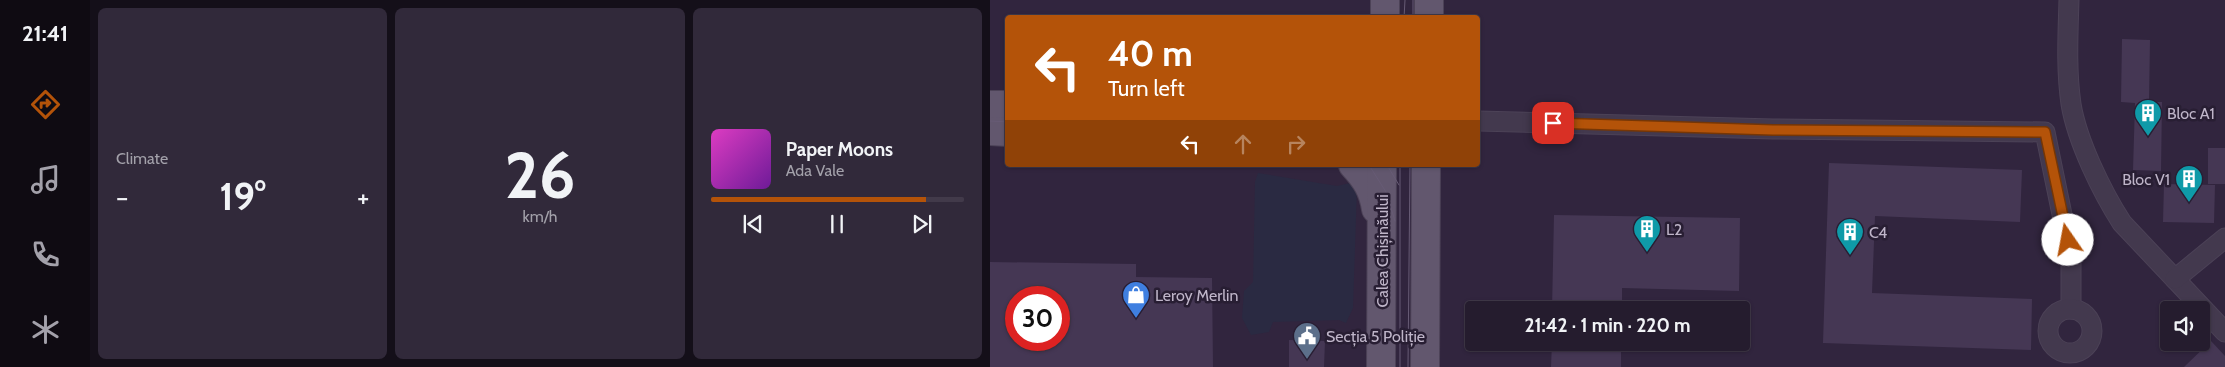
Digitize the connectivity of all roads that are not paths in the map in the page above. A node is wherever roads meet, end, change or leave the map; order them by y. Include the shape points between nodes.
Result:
1 (1385, 0) edge
2 (1429, 0) edge
3 (2069, 0) edge
4 (1385, 15) edge
5 (1429, 15) edge
6 (990, 105) edge
7 (1005, 105) edge
8 (1480, 121) edge
9 (990, 131) edge
10 (1005, 132) edge
11 (1355, 167) edge
12 (1382, 167) edge
13 (1426, 167) edge
14 (1381, 236) junction
15 (2225, 238) edge
16 (2176, 279) junction
17 (2071, 309) junction
18 (2225, 332) edge
19 (2068, 360) edge
20 (1381, 367) edge
21 (1425, 367) edge

1 - 4 main road
2 - 5 main road
3 - 16 street via 2068,69 2071,105 2078,130 2118,217
6 - 7 main road
8 - 17 street via 1773,130 2045,132 2071,258
9 - 10 main road
11 - 14 main road via 1374,194
12 - 14 main road, Calea Chișinăului
13 - 21 main road
14 - 20 main road, Calea Chișinăului
15 - 16 street
16 - 18 street
17 - 19 street via 2057,313 2048,332 2052,345
17 - 19 street via 2084,314 2092,334 2086,348

